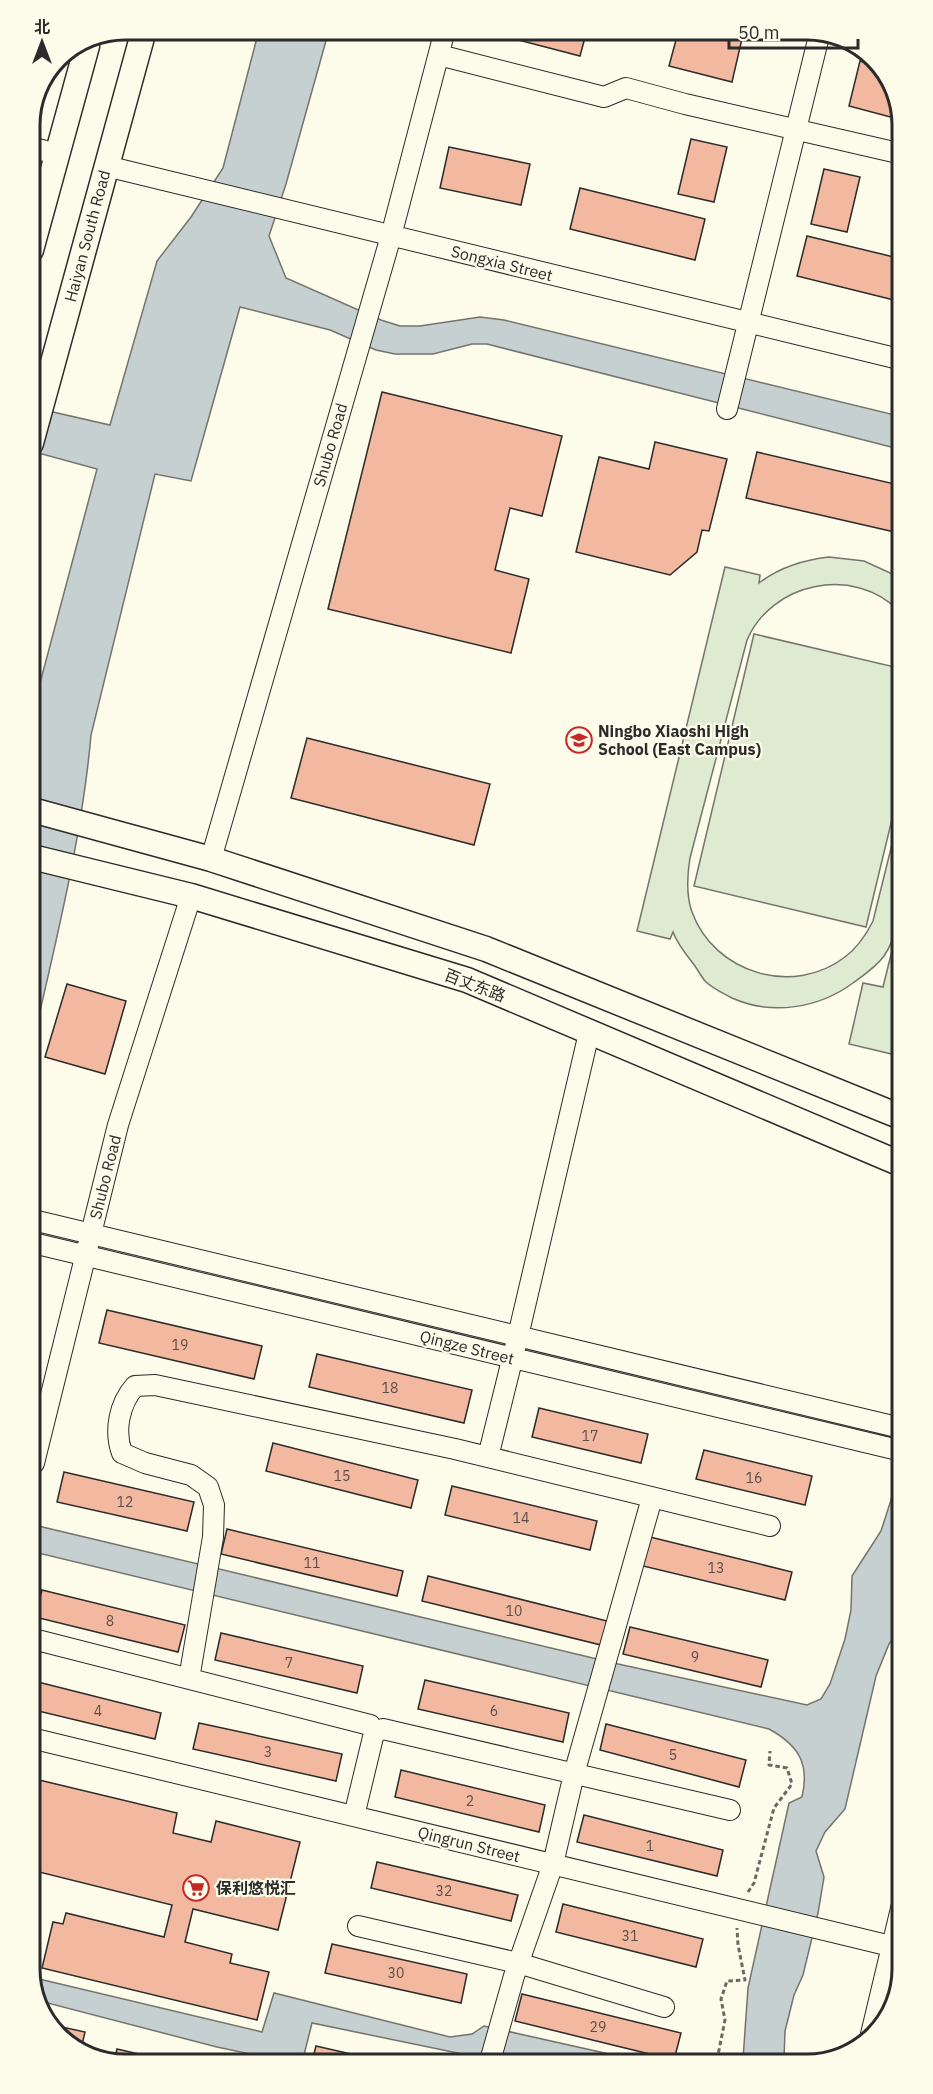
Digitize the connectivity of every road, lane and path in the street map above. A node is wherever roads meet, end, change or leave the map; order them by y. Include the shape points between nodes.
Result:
1 (141, 40) edge
2 (442, 40) edge
3 (818, 42) edge
4 (86, 51) edge
5 (439, 55) junction
6 (795, 128) junction
7 (41, 150) edge
8 (892, 152) edge
9 (57, 154) junction
10 (106, 166) junction
11 (41, 213) edge
12 (390, 236) junction
13 (747, 323) junction
14 (892, 358) edge
15 (41, 409) edge
16 (727, 409) dead end
17 (41, 812) edge
18 (41, 859) edge
19 (211, 859) junction
20 (191, 896) junction
21 (589, 1033) junction
22 (892, 1113) edge
23 (892, 1160) edge
24 (41, 1222) edge
25 (91, 1234) junction
26 (41, 1245) edge
27 (86, 1255) junction
28 (518, 1336) junction
29 (513, 1358) junction
30 (892, 1426) edge
31 (41, 1435) edge
32 (892, 1450) edge
33 (488, 1457) junction
34 (652, 1498) junction
35 (770, 1526) dead end
36 (41, 1641) edge
37 (189, 1679) junction
38 (374, 1732) junction
39 (41, 1741) edge
40 (574, 1774) junction
41 (730, 1810) dead end
42 (354, 1816) junction
43 (553, 1864) junction
44 (358, 1926) dead end
45 (892, 1947) edge
46 (518, 1963) junction
47 (892, 1965) edge
48 (664, 2007) dead end
49 (875, 2019) edge
50 (492, 2054) edge

1 - 10 main road, Haiyan South Road
2 - 5 street, Shubo Road
3 - 6 street
4 - 9 main road
5 - 6 street via 604,97 626,88
5 - 12 street, Shubo Road
6 - 8 street
6 - 13 street
7 - 9 street
9 - 11 main road
10 - 12 street, Songxia Street
10 - 15 main road, Haiyan South Road
12 - 13 street, Songxia Street
12 - 19 street, Shubo Road
13 - 14 street, Songxia Street
13 - 16 street
17 - 19 main road
18 - 20 main road, 百丈东路
19 - 22 main road via 486,949
20 - 21 main road, 百丈东路 via 467,980
20 - 25 street, Shubo Road via 118,1125
21 - 23 main road, 百丈东路
21 - 28 street
24 - 25 street, Qingze Street
25 - 27 street, Shubo Road
25 - 28 street, Qingze Street
26 - 27 street, Qingze Street
27 - 29 street, Qingze Street
27 - 31 street, Shubo Road
28 - 29 street
28 - 30 street, Qingze Street
29 - 32 street, Qingze Street
29 - 33 street
33 - 34 street
33 - 37 street via 155,1385 135,1386 119,1420 122,1453 191,1475 208,1487 214,1505 213,1537
34 - 35 street
34 - 40 street
36 - 37 street
37 - 38 street via 370,1725
38 - 40 street via 383,1729
38 - 42 street
39 - 42 street, Qingrun Street
40 - 41 street
40 - 43 street
42 - 43 street, Qingrun Street
43 - 45 street, Qingrun Street
43 - 46 street
44 - 46 street
46 - 48 street
46 - 50 street
47 - 49 street

